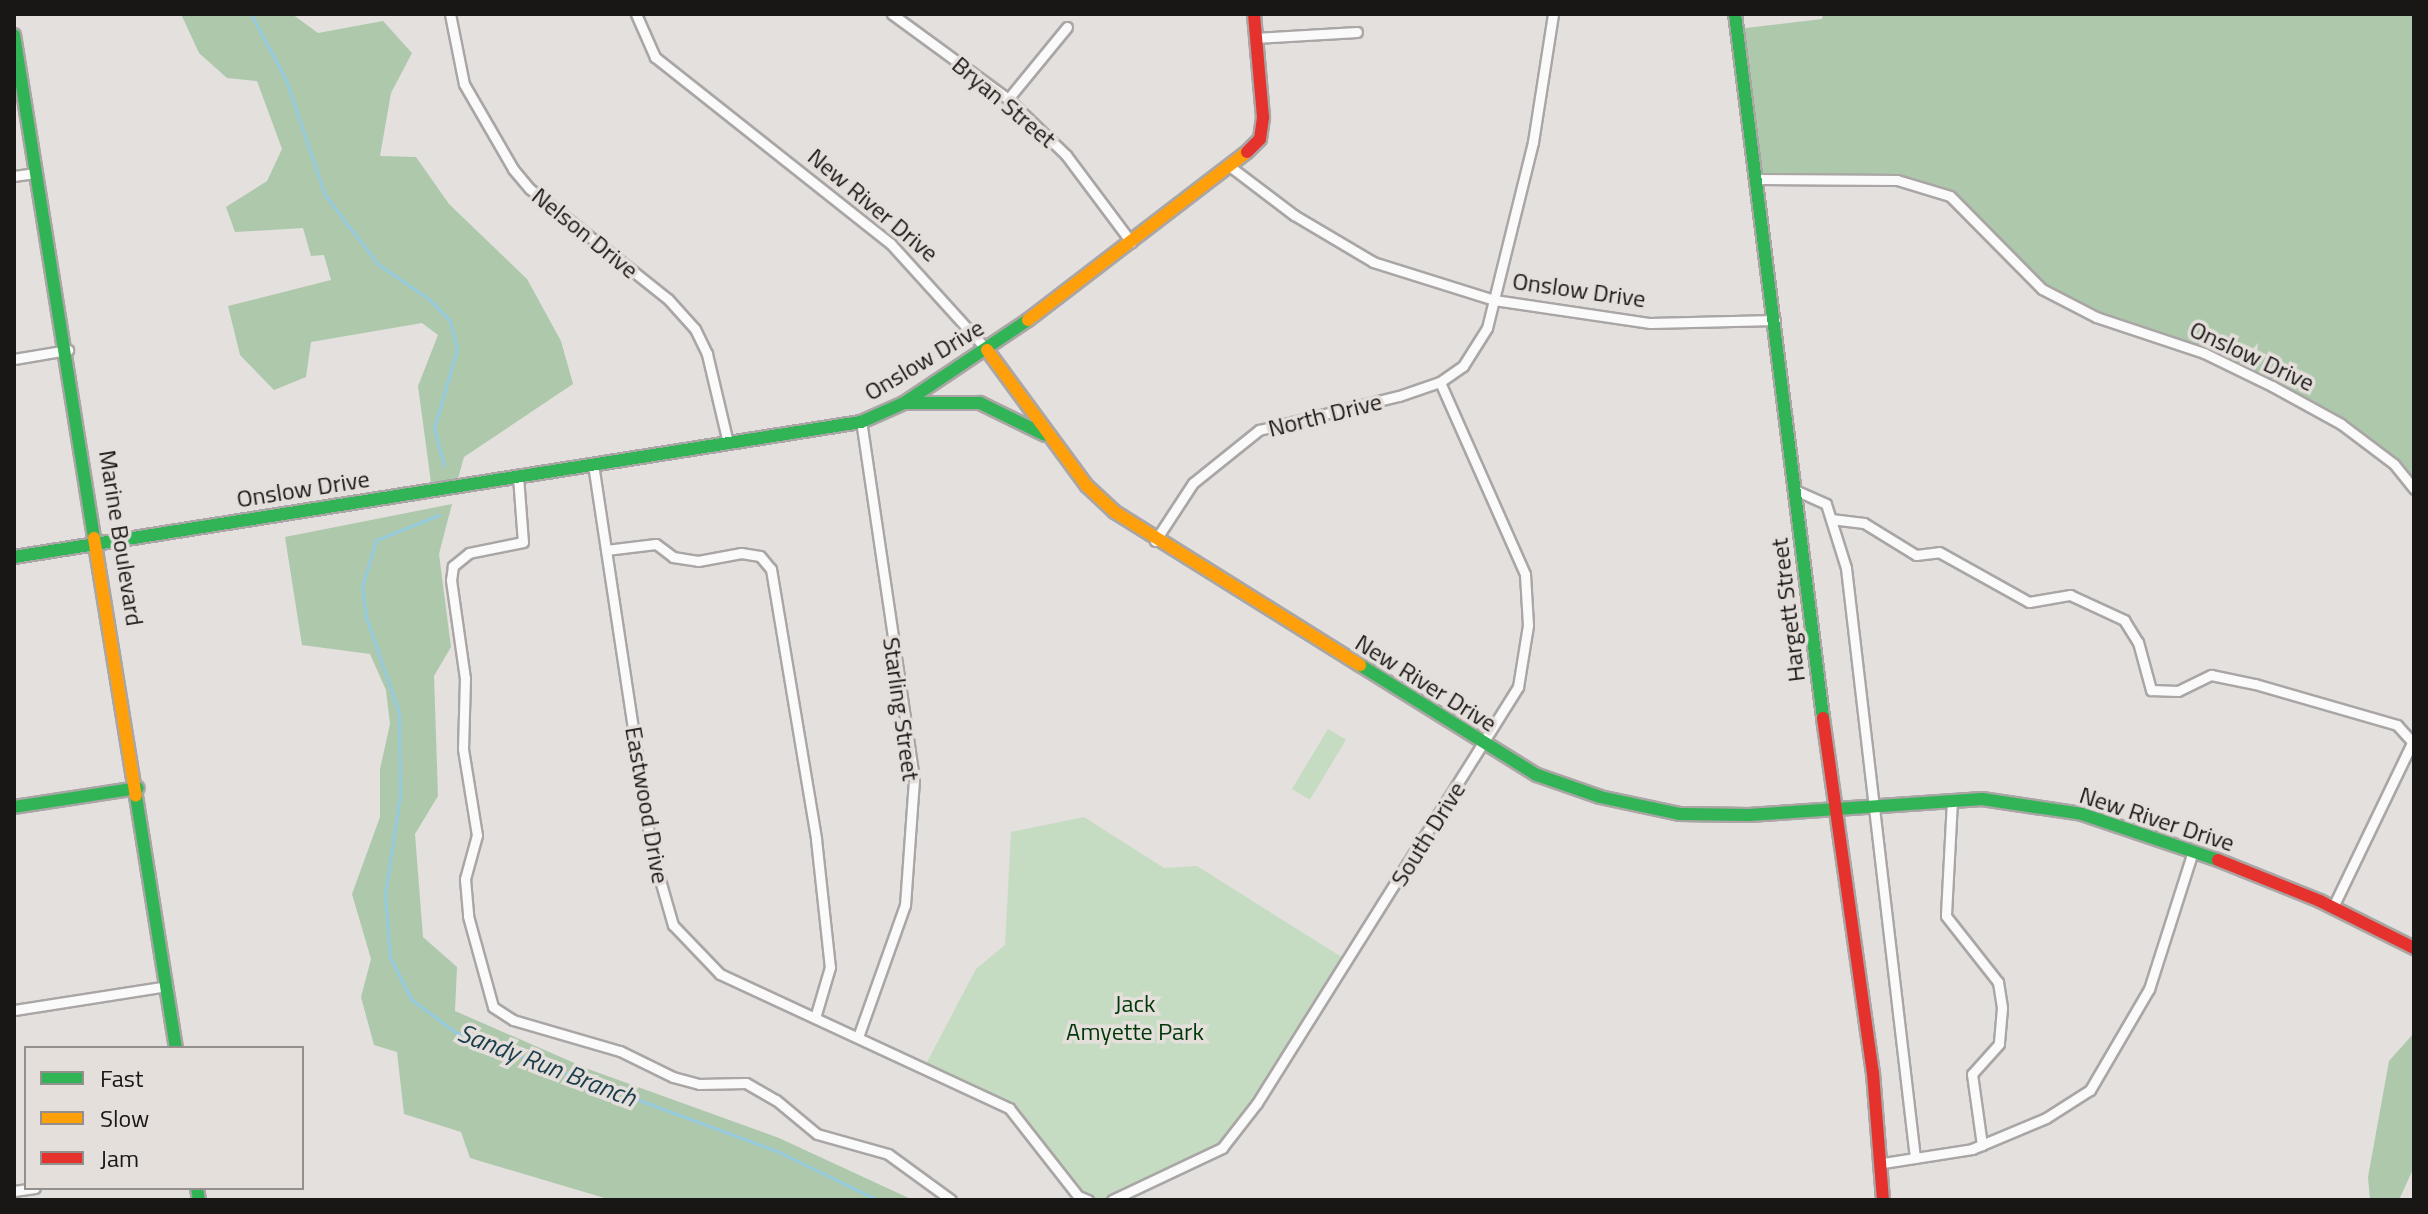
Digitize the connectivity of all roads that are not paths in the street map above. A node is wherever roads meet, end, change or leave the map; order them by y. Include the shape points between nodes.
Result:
1 (450, 14) edge
2 (636, 14) edge
3 (892, 14) edge
4 (1254, 14) edge
5 (1553, 14) edge
6 (1735, 14) edge
7 (1067, 27) dead end
8 (1357, 32) dead end
9 (14, 35) edge
10 (1255, 38) junction
11 (1008, 99) junction
12 (1232, 168) junction
13 (36, 173) junction
14 (14, 176) edge
15 (1759, 179) junction
16 (1131, 242) junction
17 (1494, 300) junction
18 (1775, 320) junction
19 (68, 350) junction
20 (987, 350) junction
21 (14, 359) edge
22 (1440, 382) junction
23 (904, 403) junction
24 (861, 422) junction
25 (1053, 440) junction
26 (728, 443) junction
27 (593, 464) junction
28 (518, 476) junction
29 (2414, 489) edge
30 (1795, 490) junction
31 (1831, 519) junction
32 (1155, 541) junction
33 (99, 543) junction
34 (606, 550) junction
35 (14, 557) edge
36 (2413, 742) edge
37 (1484, 746) junction
38 (138, 788) junction
39 (1952, 800) junction
40 (1874, 805) junction
41 (14, 807) edge
42 (1834, 809) junction
43 (2193, 851) junction
44 (2333, 907) junction
45 (2414, 948) edge
46 (167, 986) junction
47 (14, 1010) edge
48 (815, 1018) junction
49 (858, 1037) junction
50 (176, 1046) edge
51 (1982, 1145) junction
52 (1915, 1158) junction
53 (1883, 1163) junction
54 (951, 1200) edge
55 (1088, 1200) edge
56 (1112, 1200) edge
57 (1883, 1200) edge

1 - 26 street, Nelson Drive via 464,84 513,169 530,189 668,299 695,329 707,354
2 - 20 street, New River Drive via 655,57 890,243
3 - 11 street, Bryan Street
4 - 10 street
5 - 17 street via 1533,142
6 - 15 street, Hargett Street
7 - 11 street
8 - 10 street
9 - 13 street, Marine Boulevard
10 - 12 street via 1263,117 1260,139
11 - 16 street, Bryan Street via 1066,155
12 - 16 street, Onslow Drive
12 - 17 street, Onslow Drive via 1294,215 1373,262
13 - 14 street
13 - 19 street, Marine Boulevard
15 - 18 street, Hargett Street
15 - 29 street, Onslow Drive via 1897,180 1950,196 2042,289 2096,317 2204,353 2272,386 2341,424 2394,464
16 - 20 street, Onslow Drive
17 - 18 street, Onslow Drive via 1650,323
17 - 22 street, North Drive via 1478,345 1463,366
18 - 30 street, Hargett Street
19 - 21 street
19 - 33 street, Marine Boulevard
20 - 23 street, Onslow Drive
20 - 25 street, New River Drive
22 - 32 street, North Drive via 1357,409 1259,430 1193,483
22 - 37 street, South Drive via 1525,574 1528,625 1518,687
23 - 24 street, Onslow Drive
23 - 25 street via 980,403
24 - 26 street, Onslow Drive
24 - 49 street, Starling Street via 914,779 905,905
25 - 32 street, New River Drive via 1087,486
26 - 27 street, Onslow Drive
27 - 28 street, Onslow Drive
27 - 34 street, Eastwood Drive
28 - 33 street, Onslow Drive
28 - 54 street via 523,542 469,553 453,566 451,580 465,678 463,749 477,835 465,879 468,916 493,1007 513,1020 620,1051 673,1077 699,1084 746,1083 817,1134 888,1154
30 - 31 street via 1826,504
30 - 42 street, Hargett Street
31 - 36 street via 1864,523 1916,555 1939,552 2029,602 2070,595 2124,620 2138,642 2151,690 2178,691 2211,675 2397,725
31 - 40 street via 1846,568
32 - 37 street, New River Drive
33 - 35 street, Onslow Drive
33 - 38 street, Marine Boulevard
34 - 48 street, Eastwood Drive via 652,852 673,925 720,974
34 - 48 street via 656,544 673,557 698,561 741,553 760,556 771,569 816,839 830,967
36 - 44 street
37 - 42 street, New River Drive via 1537,775 1657,811 1749,815
37 - 56 street, South Drive via 1257,1103 1222,1148
38 - 41 street
38 - 46 street, Marine Boulevard
39 - 40 street, New River Drive
39 - 43 street, New River Drive via 1982,799 2082,814
39 - 51 street via 1946,916 1998,982 2002,1008 1999,1044 1972,1074
40 - 42 street, New River Drive
40 - 52 street
42 - 53 street, Hargett Street
43 - 44 street, New River Drive
43 - 51 street via 2149,989 2090,1090 2046,1118
44 - 45 street, New River Drive
46 - 47 street
46 - 50 street, Marine Boulevard
48 - 49 street, Eastwood Drive
49 - 55 street, Eastwood Drive via 1009,1108 1078,1196
51 - 52 street
52 - 53 street
53 - 57 street, Hargett Street

